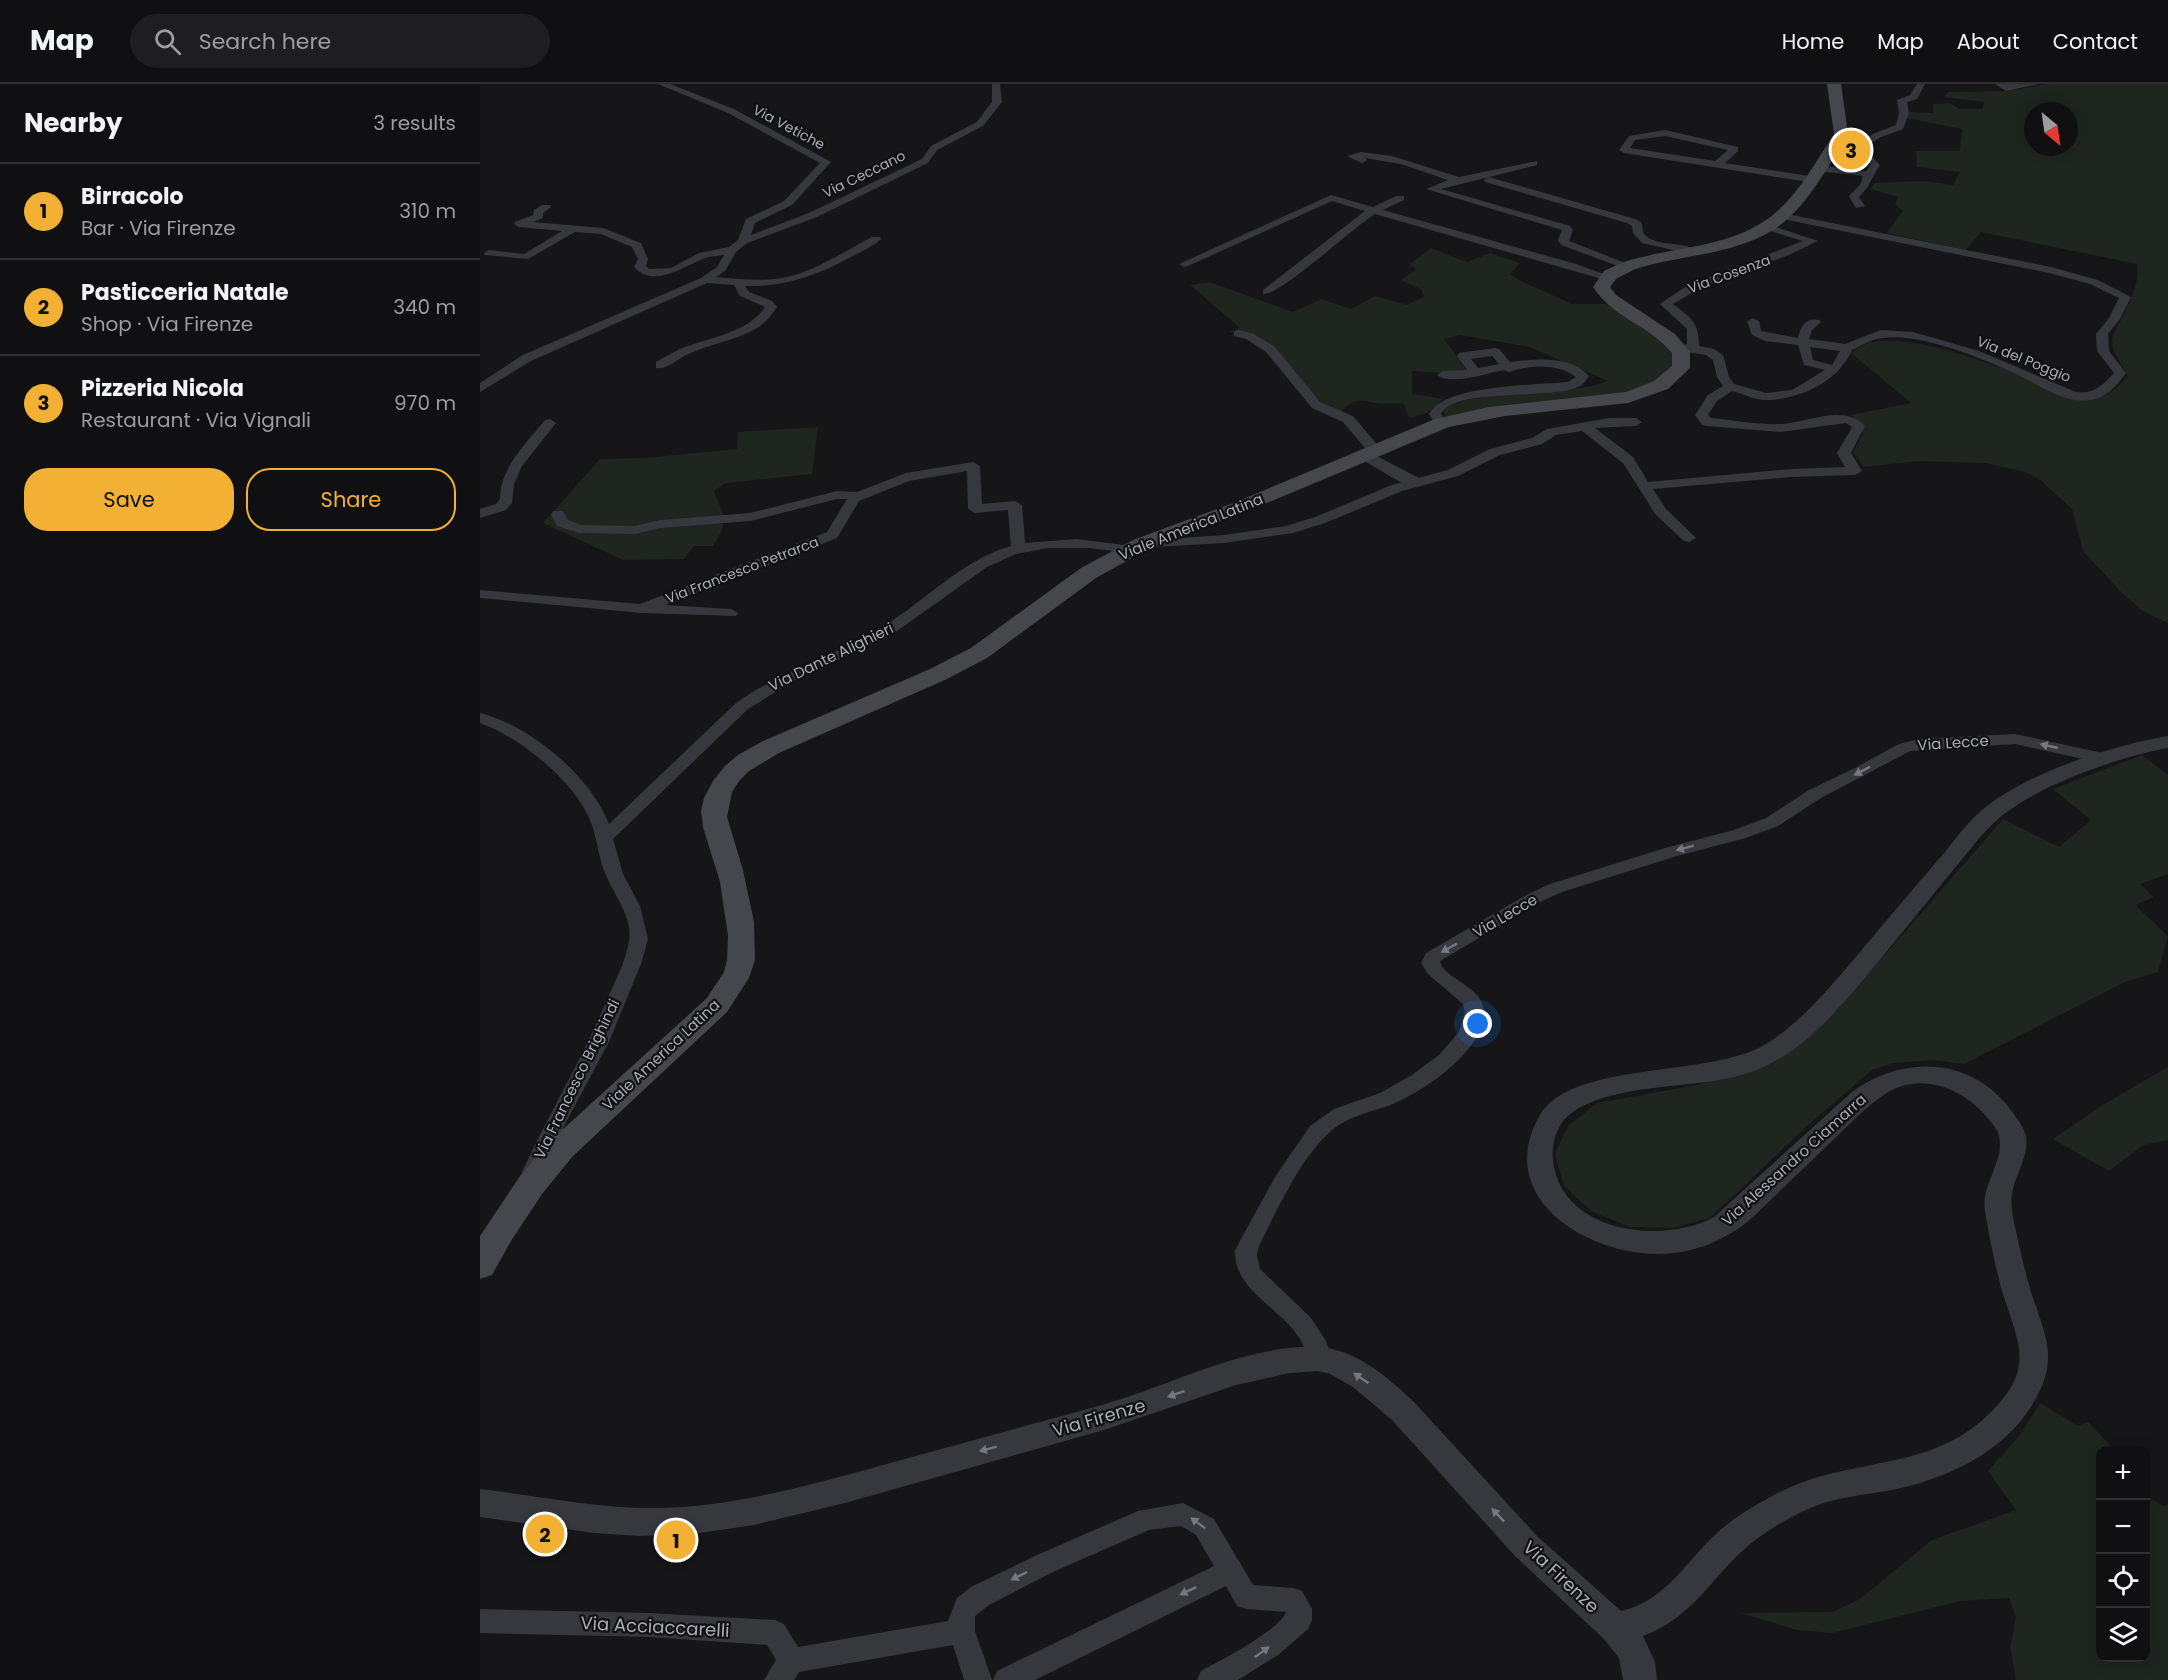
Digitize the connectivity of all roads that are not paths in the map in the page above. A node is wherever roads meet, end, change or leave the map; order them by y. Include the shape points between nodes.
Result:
1 (662, 84) edge
2 (996, 84) edge
3 (1834, 84) edge
4 (1921, 84) edge
5 (1999, 84) edge
6 (2035, 84) edge
7 (1866, 143) junction
8 (1866, 157) junction
9 (1824, 159) junction
10 (1362, 160) dead end
11 (1534, 163) dead end
12 (1717, 165) junction
13 (1869, 174) junction
14 (1458, 180) junction
15 (1489, 180) dead end
16 (1400, 198) dead end
17 (1860, 206) dead end
18 (546, 207) dead end
19 (1371, 210) junction
20 (1774, 221) junction
21 (574, 228) junction
22 (876, 239) dead end
23 (743, 241) junction
24 (732, 250) junction
25 (1691, 251) junction
26 (489, 253) dead end
27 (1184, 264) dead end
28 (1627, 266) junction
29 (1606, 277) junction
30 (705, 280) junction
31 (738, 282) junction
32 (1267, 292) dead end
33 (1753, 321) dead end
34 (1815, 322) dead end
35 (1238, 334) dead end
36 (1803, 342) junction
37 (1687, 348) junction
38 (1847, 348) junction
39 (660, 365) dead end
40 (1509, 368) junction
41 (1834, 369) junction
42 (1475, 373) junction
43 (1443, 375) dead end
44 (1730, 387) junction
45 (480, 388) edge
46 (1636, 422) dead end
47 (550, 423) dead end
48 (1441, 424) junction
49 (1583, 425) junction
50 (1370, 453) junction
51 (1413, 482) junction
52 (1644, 486) junction
53 (854, 498) junction
54 (480, 514) edge
55 (558, 514) dead end
56 (1689, 538) dead end
57 (1135, 547) junction
58 (1018, 549) junction
59 (480, 594) edge
60 (642, 609) junction
61 (731, 613) dead end
62 (480, 718) edge
63 (2168, 742) edge
64 (2106, 759) junction
65 (604, 838) junction
66 (531, 1185) junction
67 (481, 1264) edge
68 (1320, 1359) junction
69 (480, 1503) edge
70 (1231, 1571) junction
71 (480, 1621) edge
72 (1617, 1628) junction
73 (962, 1631) junction
74 (784, 1670) edge
75 (978, 1680) edge
76 (1006, 1680) edge
77 (1211, 1680) edge
78 (1640, 1680) edge

1 - 23 street, Via Vetiche via 731,111 826,162 788,202 750,222
2 - 23 street, Via Ceccano via 997,102 980,124 934,148 925,161 813,215
3 - 9 main road via 1841,134
4 - 7 street via 1914,96 1902,100 1900,126
5 - 6 street via 2006,88
7 - 8 street
7 - 9 street
8 - 9 street
8 - 13 street via 1875,165
9 - 12 street
9 - 13 street
9 - 20 main road
10 - 14 street via 1352,156 1360,153 1388,158
11 - 14 street
12 - 12 street via 1735,148 1665,133 1632,138 1624,150
13 - 17 street via 1865,186 1854,196
14 - 28 street via 1431,189 1566,228 1565,243
15 - 25 street via 1631,221 1637,224 1641,238
16 - 19 street
18 - 21 street via 538,212 539,216 519,224
19 - 27 street via 1331,198
19 - 29 street
19 - 32 street
20 - 25 main road via 1746,236
20 - 37 street, Via Cosenza via 1813,241 1675,296 1666,304 1691,326
20 - 38 street, Via del Poggio via 2051,270 2094,282 2125,297 2102,334 2103,351 2120,373 2104,392 2086,398 2055,390 1991,360 1912,337 1880,334
21 - 24 street via 603,231 637,245 643,259 640,267 646,272 673,271 703,255
21 - 26 street via 531,255
22 - 31 street via 790,279
23 - 24 street, Via Vetiche
24 - 30 street, Via Vetiche via 721,269
25 - 28 main road
28 - 29 main road
29 - 37 main road via 1601,287 1604,295
30 - 31 street
30 - 45 street via 527,358
31 - 39 street via 744,294 768,303 769,313 751,326
33 - 36 street via 1754,330 1760,335
34 - 36 street via 1806,328
35 - 50 street via 1257,339 1270,348 1316,405 1348,419
36 - 38 street
36 - 41 street via 1808,362
37 - 44 street via 1710,352 1719,358
37 - 48 main road, Viale America Latina via 1677,373 1638,394 1606,401 1483,413
38 - 41 street
40 - 42 street
40 - 42 street via 1495,351 1463,356
40 - 48 street via 1557,363 1583,376 1570,386 1452,401 1439,406 1435,414
41 - 44 street via 1786,396 1756,395
42 - 43 street
44 - 52 street via 1706,404 1701,415 1707,422 1781,428 1849,420 1859,426 1844,453 1855,471
46 - 49 street, Via Dante Alighieri
47 - 54 street via 516,465 507,484 507,500 501,507
48 - 50 main road, Viale America Latina
49 - 51 street, Via Dante Alighieri via 1495,452 1453,473
49 - 52 street via 1628,460
50 - 51 street
50 - 57 main road, Viale America Latina
51 - 57 street, Via Dante Alighieri via 1288,530
52 - 56 street via 1661,512
53 - 55 street via 847,493 750,517 660,524 635,530 579,529 562,523
53 - 58 street via 906,477 973,466 975,509 1015,505
53 - 60 street, Via Francesco Petrarca via 832,535
57 - 58 street, Via Dante Alighieri via 1102,543
57 - 66 main road, Viale America Latina via 1068,588 976,656 753,756 734,771 722,786 714,818 739,916 741,962 734,983 717,1005 561,1149
58 - 65 street, Via Dante Alighieri via 980,566 878,637 759,693
59 - 60 street, Via Francesco Petrarca
60 - 61 street
62 - 65 street, Via Francesco Brighindi via 533,745 584,792
63 - 64 street, Via Alessandro Ciamarra via 2145,745
64 -> 68 street, Via Lecce via 2015,739 1905,747 1815,794 1772,822 1534,898 1433,957 1430,963 1434,972 1467,996 1475,1008 1475,1020 1461,1044 1397,1094 1325,1123 1266,1211 1245,1252 1254,1280 1287,1308 1318,1347
64 - 72 street, Via Alessandro Ciamarra via 2029,790 1991,812 1858,973 1809,1024 1776,1049 1758,1060 1715,1073 1593,1091 1571,1100 1548,1120 1542,1135 1541,1167 1545,1185 1555,1201 1588,1226 1628,1240 1653,1243 1691,1239 1722,1226 1864,1094 1895,1077 1924,1074 1958,1081 1990,1101 2012,1132 2010,1166 1996,1198 2015,1285 2035,1350 2032,1377 2011,1412 1972,1446 1920,1469 1813,1492 1777,1508 1726,1544 1665,1610 1650,1619
65 - 66 street, Via Francesco Brighindi via 614,874 638,928 637,950 599,1042 534,1167
66 - 67 main road, Viale America Latina
68 -> 69 street, Via Firenze via 1282,1361 1247,1369 1126,1411 760,1510 664,1522 617,1522
72 -> 68 street, Via Firenze via 1526,1546 1388,1396 1352,1372
70 -> 73 street via 1205,1527 1193,1519 1183,1514 1147,1519 980,1596 966,1606 961,1618
70 -> 76 street
77 -> 70 street via 1256,1657 1299,1620 1299,1609 1293,1600 1246,1597
71 - 74 street, Via Acciaccarelli via 775,1633
72 - 78 street via 1638,1662
73 - 74 street
73 - 75 street

